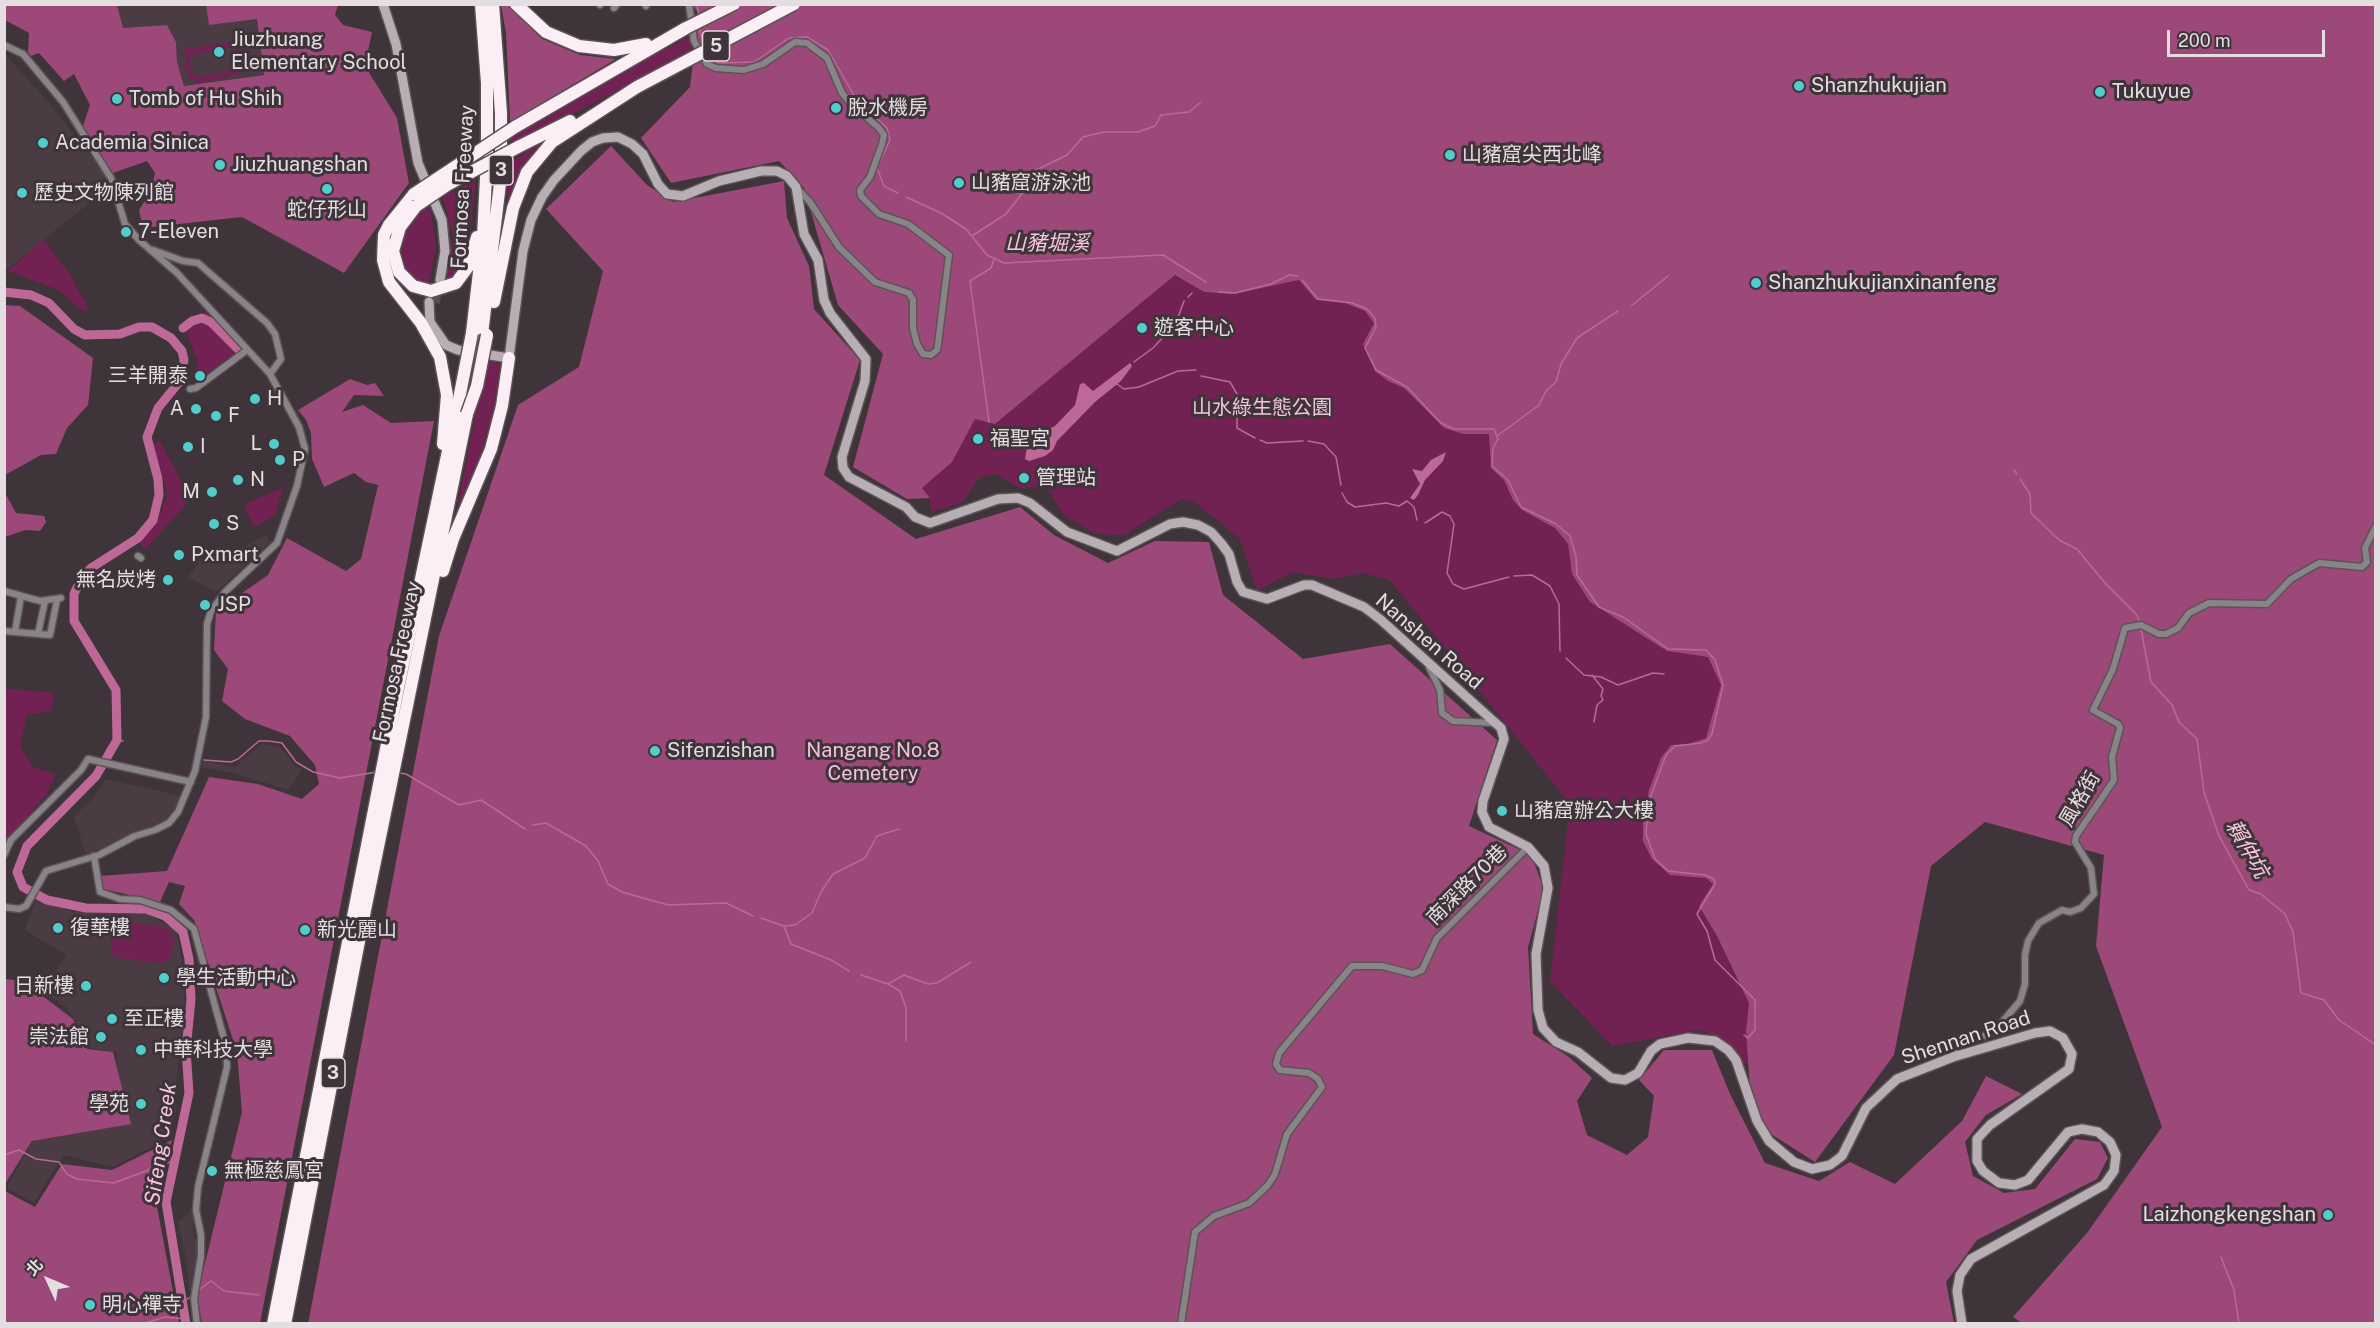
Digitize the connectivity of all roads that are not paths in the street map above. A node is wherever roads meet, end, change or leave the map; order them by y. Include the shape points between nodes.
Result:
1 (383, 4) edge
2 (481, 4) edge
3 (493, 4) edge
4 (516, 4) edge
5 (689, 4) edge
6 (734, 4) edge
7 (794, 4) edge
8 (686, 28) junction
9 (4, 45) edge
10 (637, 87) junction
11 (796, 187) junction
12 (485, 198) junction
13 (415, 200) junction
14 (150, 250) junction
15 (437, 280) tunnel mouth
16 (432, 302) tunnel mouth
17 (480, 334) junction
18 (247, 350) junction
19 (509, 358) junction
20 (270, 374) junction
21 (190, 389) dead end
22 (435, 515) junction
23 (2376, 526) edge
24 (4, 591) edge
25 (21, 596) junction
26 (45, 602) junction
27 (4, 631) edge
28 (15, 632) junction
29 (38, 634) junction
30 (1426, 661) junction
31 (413, 683) junction
32 (400, 718) junction
33 (1496, 723) junction
34 (191, 782) junction
35 (1528, 847) junction
36 (4, 855) edge
37 (94, 856) junction
38 (4, 908) edge
39 (1953, 1057) junction
40 (287, 1280) junction
41 (196, 1323) edge
42 (273, 1323) edge
43 (285, 1323) edge
44 (1181, 1323) edge
45 (1962, 1323) edge

1 - 15 main road via 396,44 418,163 440,213 445,251
2 - 12 highway, Formosa Freeway / 3 via 487,111
3 - 17 highway, Formosa Freeway / 3 via 501,175
4 - 8 highway via 546,32 595,50 637,48
5 - 11 street via 694,41 707,64 744,70 763,63 795,42 807,43 827,58 849,102 879,128 884,135 882,144 870,177 860,190 861,196 879,214 908,224 949,255 937,350 931,355 923,354 909,293 882,285 869,276 839,247
6 - 8 highway, 5, bridge
7 - 10 highway, 5, bridge
8 - 13 highway, bridge via 515,128
9 - 14 street via 23,54 63,102 111,178 125,224
10 - 13 highway, bridge
10 - 17 highway via 552,142 527,172 513,208
11 - 19 main road via 777,171 761,171 719,181 682,196 667,194 643,154 632,144 618,137 592,142 554,180 531,220 523,251
11 - 30 main road, Nanshen Road via 804,234 818,260 824,300 866,359 865,381 843,450 843,468 849,477 930,523 998,499 1018,498 1067,532 1117,551 1170,525 1198,525 1211,532 1229,554 1243,592 1267,599 1304,585 1331,592 1373,612
12 - 13 highway via 468,267 456,283 431,291 405,280 395,261 397,234
12 - 17 highway, Formosa Freeway / 3
13 - 22 highway via 392,220 382,249 389,282 440,357 447,395
14 - 18 street via 177,273
14 - 20 street via 198,263 267,323 281,359
16 - 19 main road via 430,322 452,349
17 - 22 highway, Formosa Freeway / 3, bridge via 460,394
17 - 31 highway, Formosa Freeway / 3, bridge via 477,386 467,414
18 - 20 street
18 - 21 street
19 - 31 highway via 501,414 491,449 453,539
20 - 34 street via 305,441 304,462 277,543 225,591 211,611 207,624 206,717
22 - 32 highway, Formosa Freeway / 3
23 - 39 street, 風格街 via 2365,548 2367,562 2362,567 2319,563 2290,579 2267,604 2209,603 2189,612 2178,628 2166,634 2141,625 2125,628 2113,669 2093,710 2120,728 2112,757 2112,785 2074,842 2091,868 2094,894 2081,908 2062,910 2039,923 2028,941 2025,984 2013,1011 1993,1033 1959,1044
24 - 25 street
25 - 26 street
25 - 28 street
26 - 29 street
26 - 29 street via 59,599 50,635
27 - 28 street
28 - 29 street
30 - 33 main road, Nanshen Road
30 - 33 street via 1440,690 1442,713 1453,721
31 - 32 highway, Formosa Freeway / 3
32 - 40 highway, Formosa Freeway / 3
33 - 35 main road via 1504,739 1482,812 1494,831
34 - 36 street via 88,759 11,840
34 - 37 street via 182,806 169,823
35 - 39 main road, Shennan Road via 1540,860 1548,882 1536,965 1540,1019 1560,1045 1578,1052 1611,1078 1625,1080 1638,1073 1660,1044 1688,1038 1715,1041 1732,1054 1762,1131 1783,1154 1812,1169 1830,1165 1842,1156 1866,1108 1887,1086 1910,1072
35 - 44 street, 南深路70巷 via 1437,938 1422,970 1413,974 1376,965 1352,966 1280,1053 1276,1064 1280,1070 1309,1073 1322,1087 1287,1134 1268,1185 1249,1203 1214,1216 1195,1232
37 - 38 street via 46,871 27,906
37 - 41 street via 100,892 171,910 194,929 226,1046 227,1067 198,1187 201,1256 194,1299
39 - 45 main road, Shennan Road via 2050,1031 2063,1038 2072,1054 2069,1068 2059,1077 1990,1125 1977,1139 1977,1161 1999,1183 2015,1185 2028,1180 2068,1132 2098,1132 2110,1142 2116,1155 2114,1171 2104,1185 1971,1259 1960,1275 1957,1291
40 - 42 highway, Formosa Freeway / 3
40 - 43 highway, Formosa Freeway / 3

